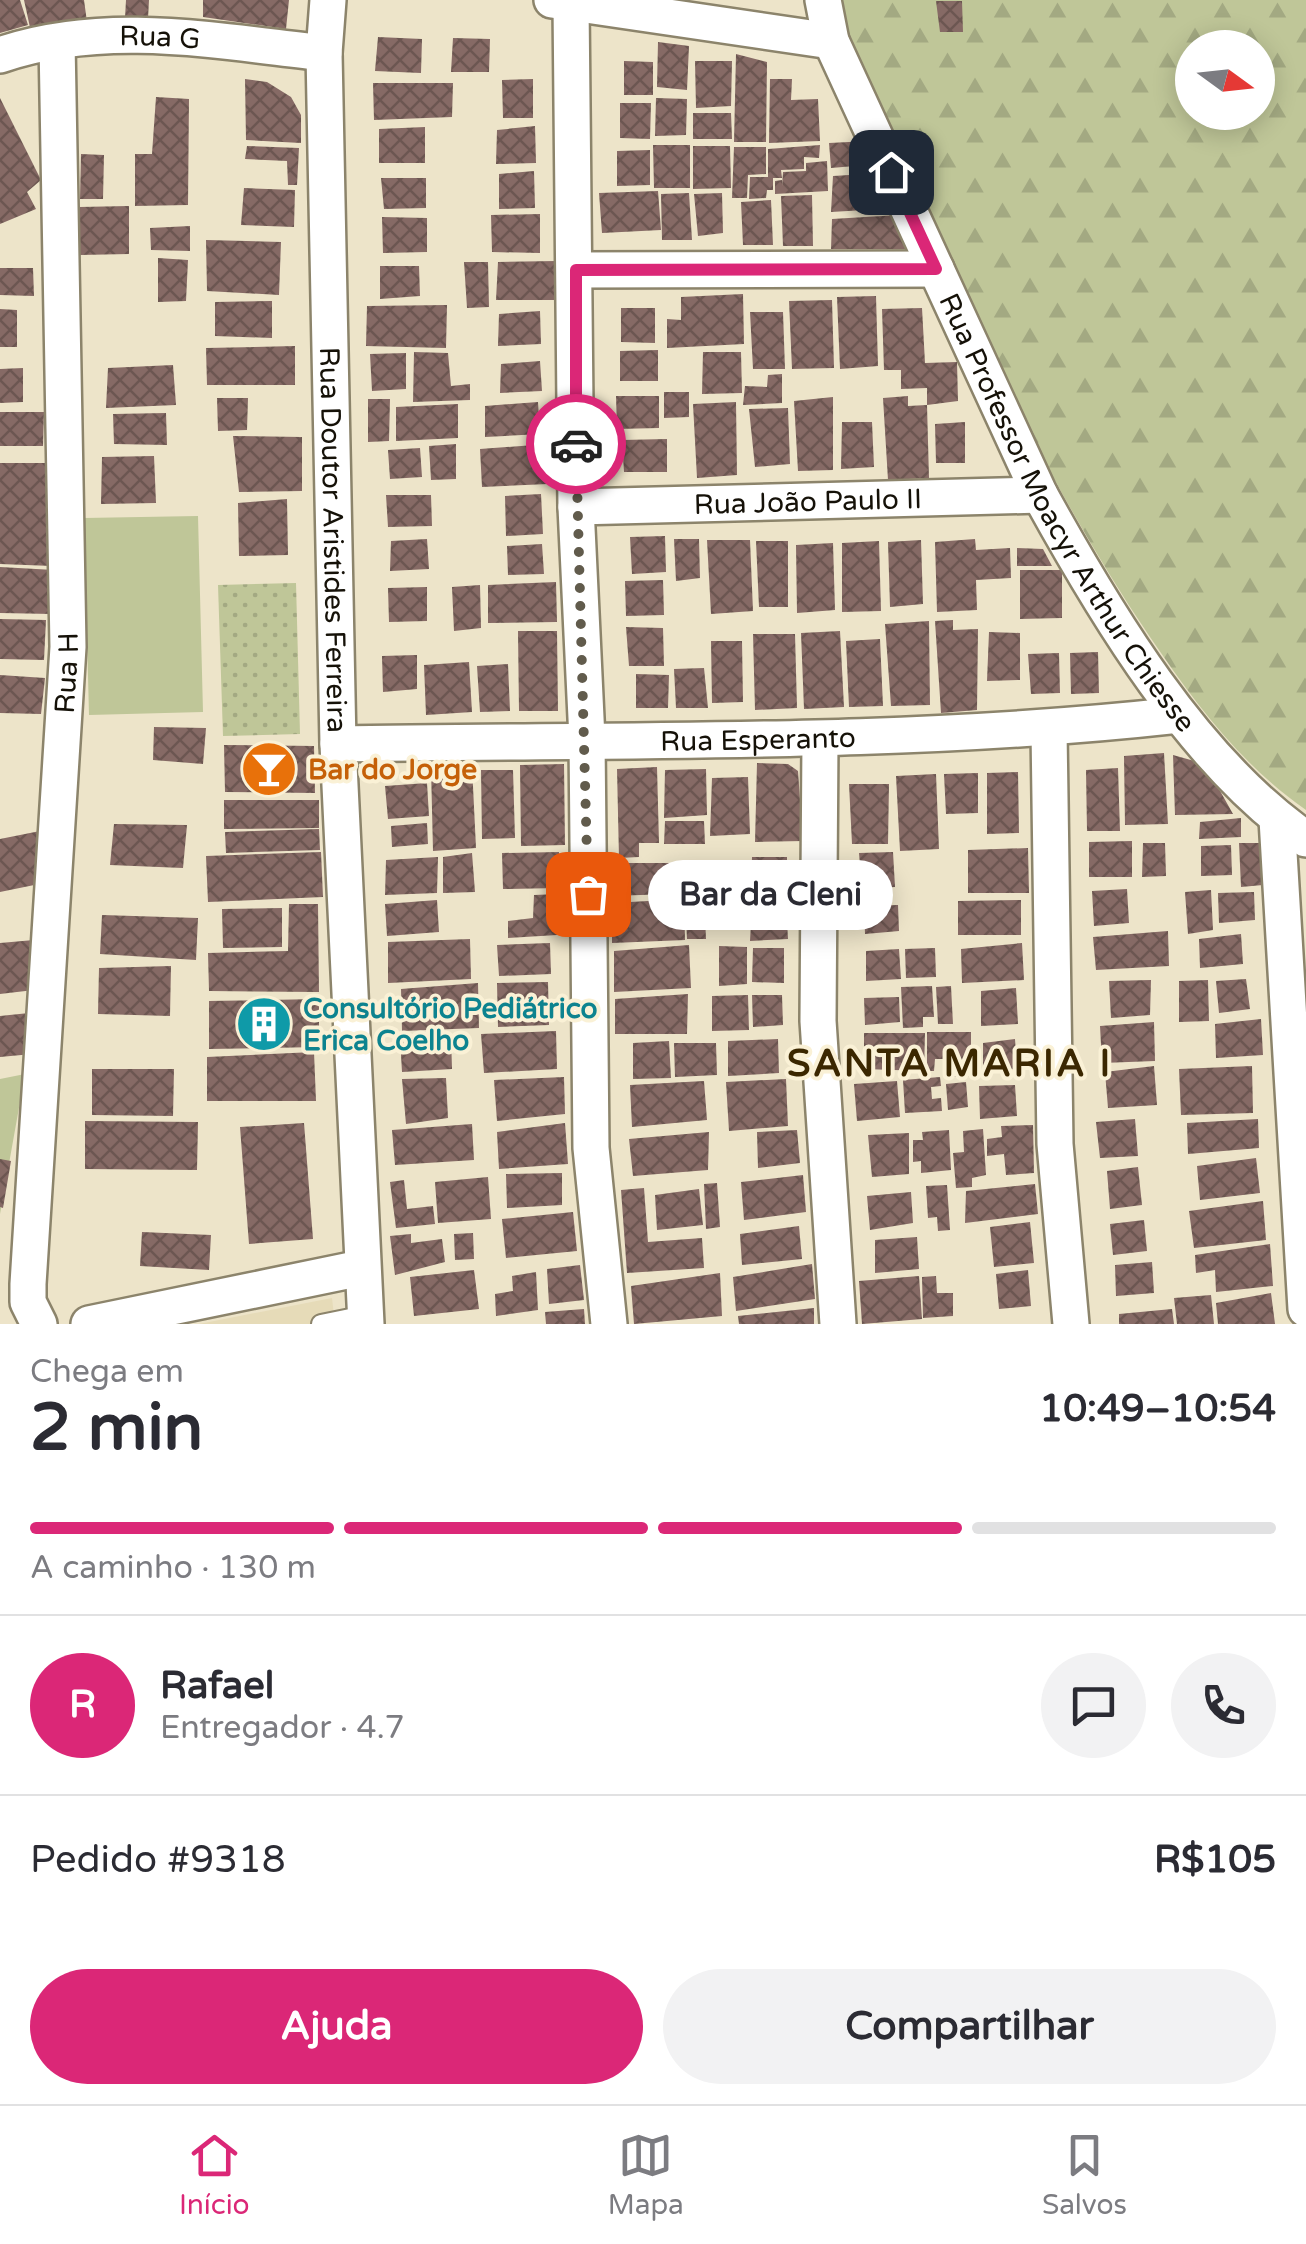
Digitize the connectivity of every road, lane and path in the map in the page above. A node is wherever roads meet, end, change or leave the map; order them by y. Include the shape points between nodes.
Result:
1 (328, 0) edge
2 (823, 0) edge
3 (562, 1) edge
4 (831, 41) junction
5 (57, 42) junction
6 (324, 53) junction
7 (0, 55) edge
8 (936, 269) junction
9 (576, 270) junction
10 (1040, 495) junction
11 (576, 507) junction
12 (1179, 715) junction
13 (1050, 730) junction
14 (587, 740) junction
15 (820, 740) junction
16 (338, 744) junction
17 (1277, 818) junction
18 (1306, 839) edge
19 (361, 1268) junction
20 (1306, 1310) edge
21 (33, 1313) edge
22 (366, 1320) edge
23 (89, 1324) edge
24 (321, 1324) edge
25 (608, 1324) edge
26 (838, 1324) edge
27 (1071, 1324) edge

1 - 6 street, Rua Doutor Aristides Ferreira
2 - 4 street, Rua Professor Moacyr Arthur Chiesse
3 - 4 street
3 - 9 street
4 - 8 street, Rua Professor Moacyr Arthur Chiesse
5 - 6 street, Rua G via 152,34
5 - 7 street, Rua G
5 - 21 street, Rua H via 68,647
6 - 16 street, Rua Doutor Aristides Ferreira
8 - 9 street
8 - 10 street, Rua Professor Moacyr Arthur Chiesse
9 - 11 street
10 - 11 street, Rua João Paulo II
10 - 12 street, Rua Professor Moacyr Arthur Chiesse
11 - 14 street
12 - 13 street, Rua Esperanto
12 - 17 street, Rua Professor Moacyr Arthur Chiesse
13 - 15 street, Rua Esperanto
13 - 27 street via 1054,1144
14 - 15 street, Rua Esperanto
14 - 16 street, Rua Esperanto
14 - 25 street via 591,1148
15 - 26 street via 818,1021
16 - 19 street, Rua Doutor Aristides Ferreira
17 - 18 street, Rua Professor Moacyr Arthur Chiesse
17 - 20 street
19 - 22 street, Rua Doutor Aristides Ferreira
19 - 23 street
22 - 24 lane

